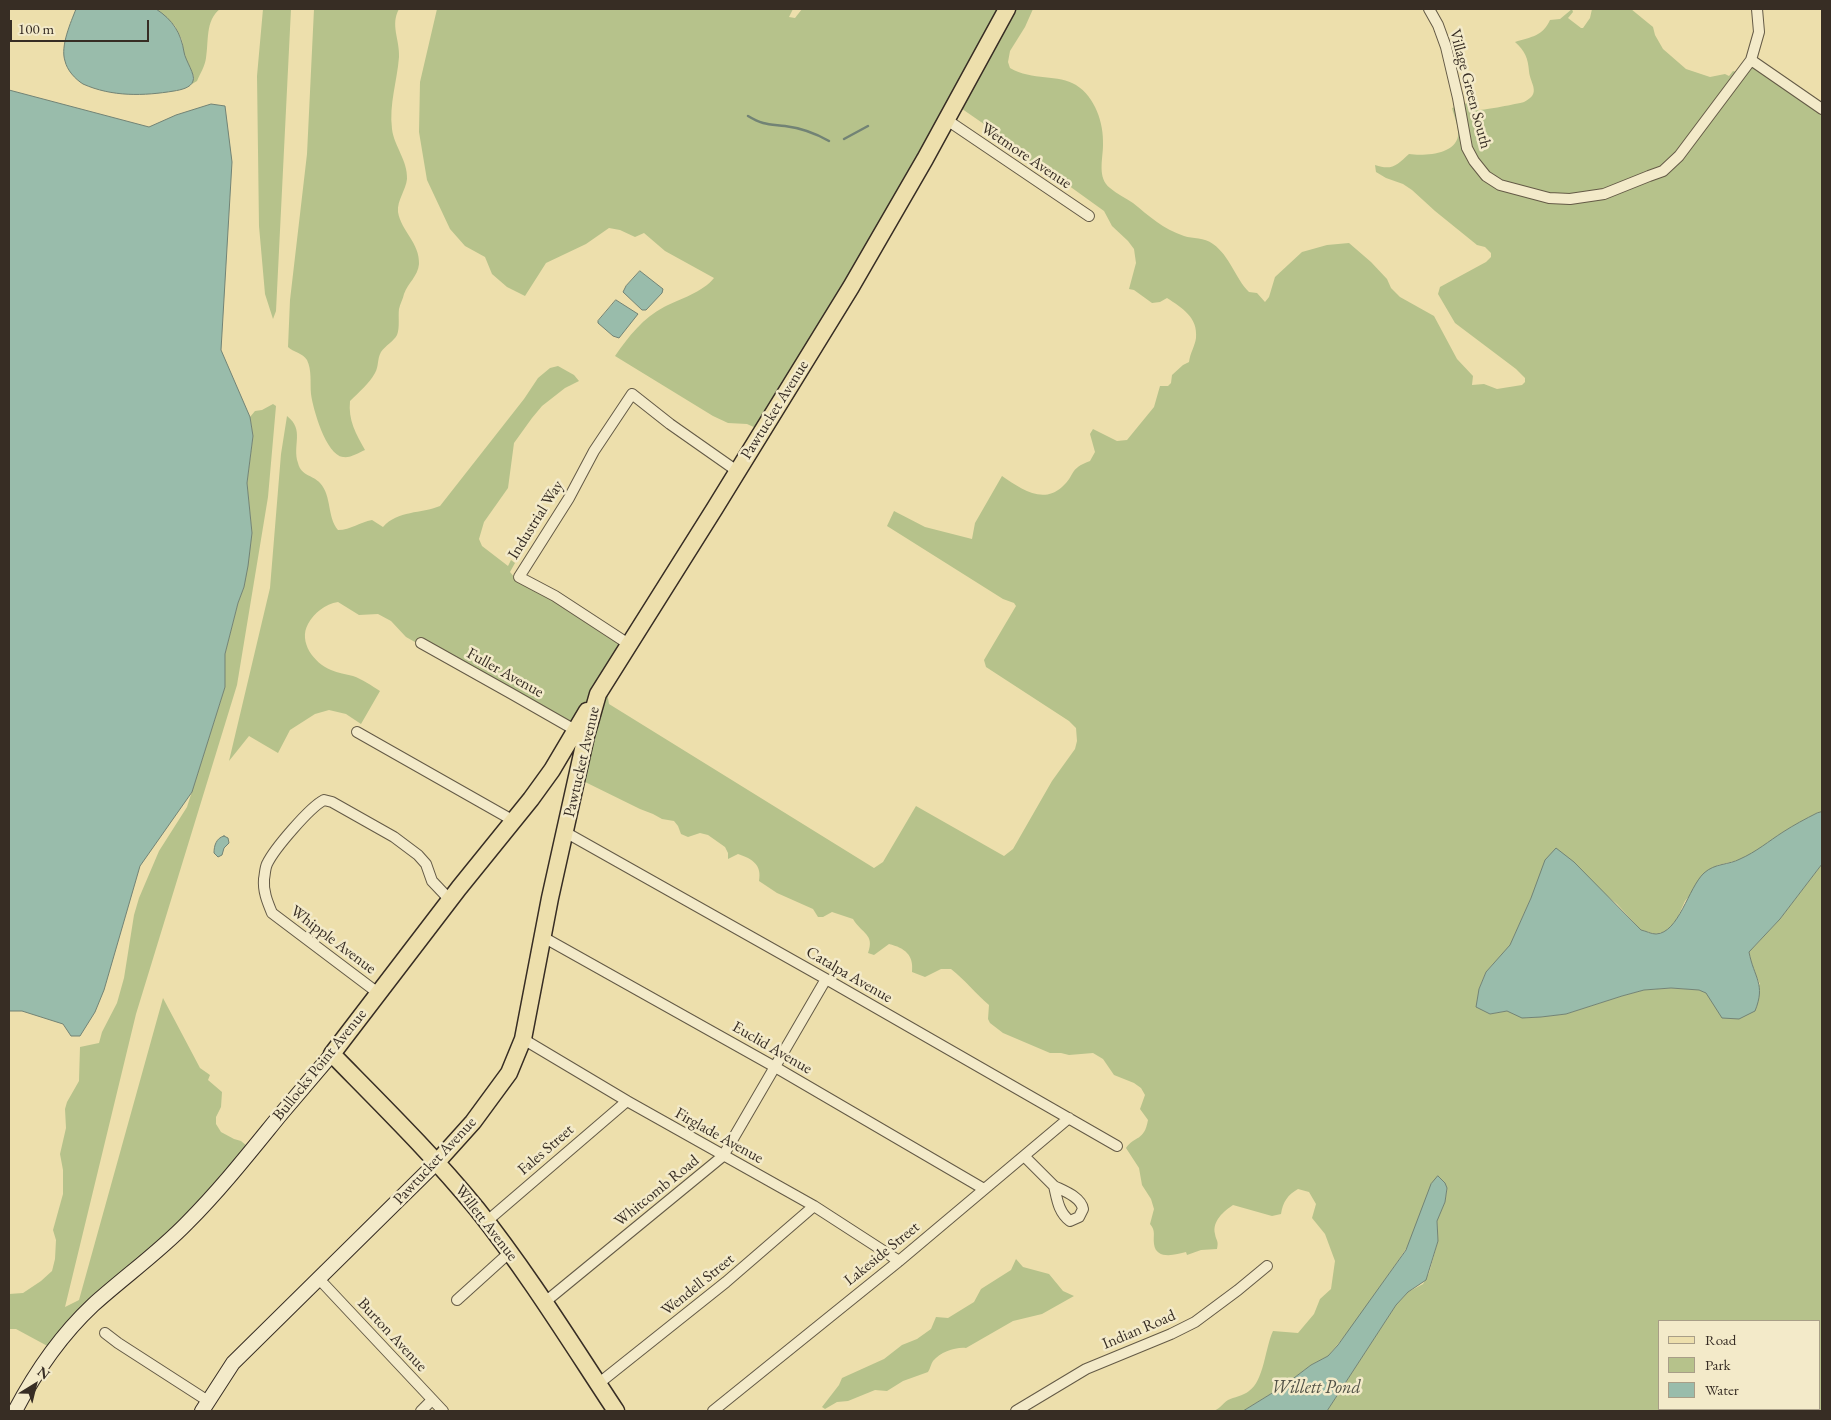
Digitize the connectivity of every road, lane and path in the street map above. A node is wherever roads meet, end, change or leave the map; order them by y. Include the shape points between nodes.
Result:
1 (1007, 9) edge
2 (1429, 9) edge
3 (1758, 9) edge
4 (1751, 60) junction
5 (1822, 109) edge
6 (947, 120) junction
7 (1089, 216) dead end
8 (737, 471) junction
9 (420, 643) dead end
10 (630, 645) junction
11 (598, 694) joint
12 (357, 732) dead end
13 (580, 733) junction
14 (552, 770) junction
15 (576, 783) junction
16 (514, 821) junction
17 (565, 832) junction
18 (450, 900) junction
19 (543, 937) junction
20 (826, 979) junction
21 (378, 993) junction
22 (523, 1039) junction
23 (332, 1054) junction
24 (775, 1067) junction
25 (626, 1101) junction
26 (1069, 1118) junction
27 (1117, 1146) dead end
28 (722, 1156) junction
29 (1024, 1156) junction
30 (438, 1162) junction
31 (1054, 1186) dead end
32 (984, 1189) junction
33 (814, 1206) junction
34 (486, 1222) junction
35 (509, 1253) junction
36 (899, 1261) junction
37 (1267, 1266) dead end
38 (320, 1280) junction
39 (457, 1300) dead end
40 (545, 1302) junction
41 (105, 1333) dead end
42 (598, 1384) junction
43 (432, 1400) junction
44 (205, 1406) edge
45 (16, 1411) edge
46 (421, 1411) edge
47 (443, 1411) edge
48 (616, 1411) edge
49 (713, 1411) edge
50 (1016, 1411) edge

1 - 6 main road, Pawtucket Avenue
2 - 4 street, Village Green South via 1446,47 1467,148 1474,161 1486,176 1500,185 1549,198 1570,199 1604,194 1663,170 1679,156
3 - 4 street via 1759,32
4 - 5 street
6 - 7 street, Wetmore Avenue
6 - 8 main road, Pawtucket Avenue via 851,287
8 - 10 main road, Pawtucket Avenue
8 - 10 street, Industrial Way via 632,394 594,451 519,578 555,596
9 - 13 street, Fuller Avenue
10 - 11 main road, Pawtucket Avenue
11 - 13 main road, Bullocks Point Avenue
12 - 16 street
13 - 14 main road, Bullocks Point Avenue
13 - 15 main road, Pawtucket Avenue
14 - 15 main road
14 - 16 main road, Bullocks Point Avenue
15 - 17 main road, Pawtucket Avenue
16 - 18 main road, Bullocks Point Avenue
17 - 19 main road, Pawtucket Avenue
17 - 20 street, Catalpa Avenue
18 - 21 main road, Bullocks Point Avenue
18 - 21 street, Whipple Avenue via 432,881 426,864 418,855 394,837 332,802 324,800 315,804 288,836 268,863 265,873 265,895 272,913
19 - 22 main road, Pawtucket Avenue
19 - 24 street, Euclid Avenue
20 - 24 street, Whitcomb Road
20 - 26 street, Catalpa Avenue
21 - 23 main road, Bullocks Point Avenue
22 - 25 street, Firglade Avenue
22 - 30 main road, Pawtucket Avenue via 509,1073 467,1130
23 - 30 main road, Willett Avenue
23 - 45 main road, Bullocks Point Avenue via 248,1157 189,1222 69,1329 40,1368
24 - 28 street, Whitcomb Road
24 - 32 street, Euclid Avenue
25 - 28 street, Firglade Avenue
25 - 34 street, Fales Street
26 - 27 street, Catalpa Avenue
26 - 29 street, Lakeside Street
28 - 33 street, Firglade Avenue
28 - 40 street, Whitcomb Road
29 - 31 street
29 - 32 street, Lakeside Street
30 - 34 main road, Willett Avenue
30 - 38 main road, Pawtucket Avenue
32 - 36 street, Lakeside Street
33 - 36 street, Firglade Avenue
33 - 42 street, Wendell Street via 726,1282
34 - 35 main road, Willett Avenue
35 - 39 street
35 - 40 main road, Willett Avenue
36 - 49 street, Lakeside Street
37 - 50 street, Indian Road via 1195,1322 1086,1369
38 - 43 street, Burton Avenue
38 - 44 main road, Pawtucket Avenue via 233,1363
40 - 42 main road, Willett Avenue
41 - 44 street
42 - 48 main road, Willett Avenue
43 - 46 street
43 - 47 street, Burton Avenue

